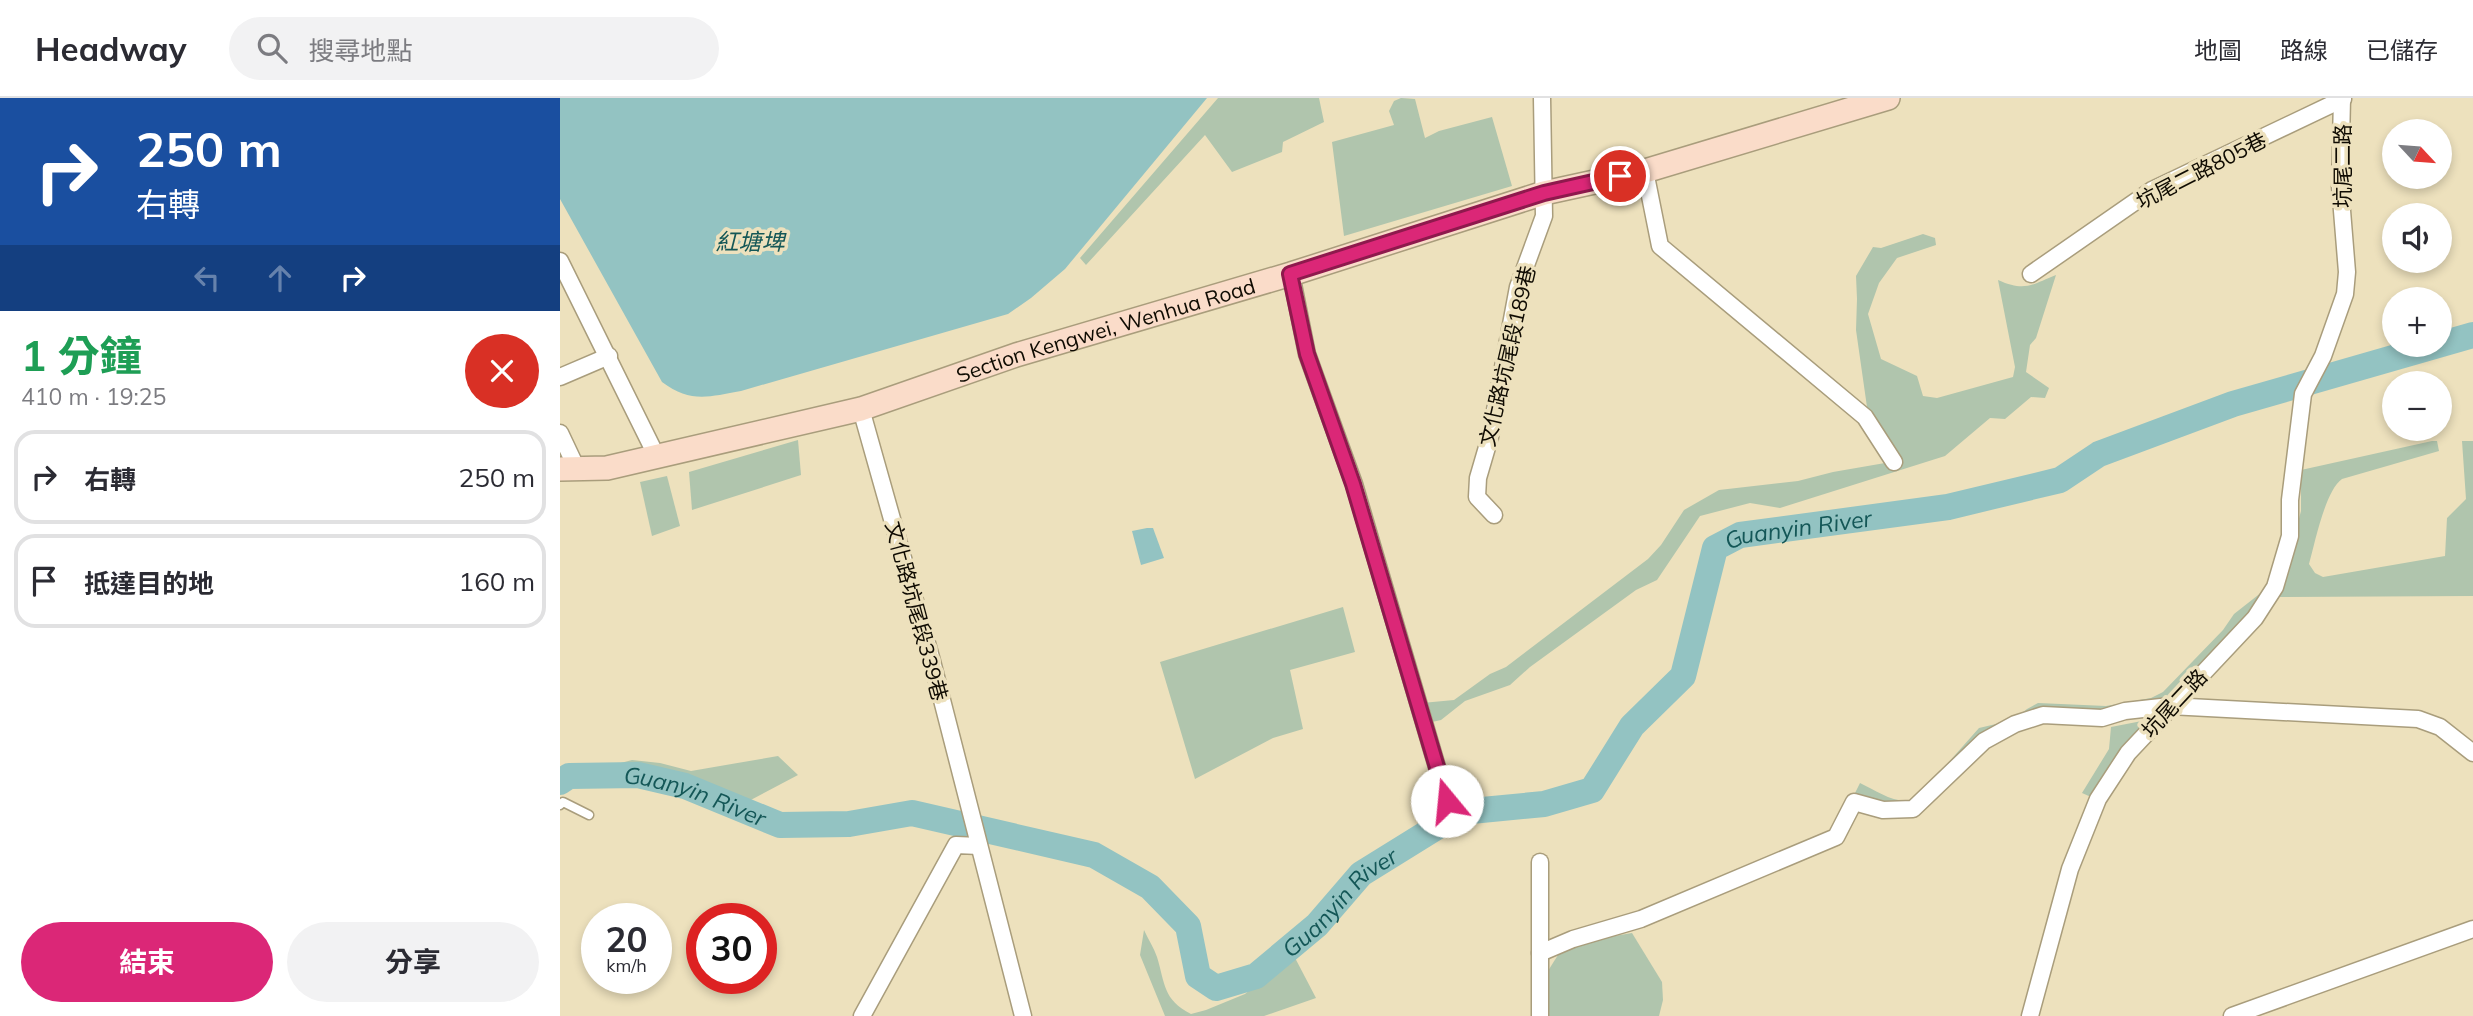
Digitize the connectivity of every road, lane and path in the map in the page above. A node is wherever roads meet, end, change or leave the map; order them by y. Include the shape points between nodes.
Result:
1 (1542, 98) edge
2 (1888, 98) edge
3 (2342, 98) edge
4 (1645, 170) junction
5 (1544, 193) junction
6 (560, 261) edge
7 (1290, 274) junction
8 (2031, 274) dead end
9 (566, 287) edge
10 (609, 356) junction
11 (560, 377) edge
12 (861, 409) junction
13 (560, 433) edge
14 (657, 457) junction
15 (1894, 462) dead end
16 (569, 469) edge
17 (1494, 515) dead end
18 (2170, 706) junction
19 (2473, 753) edge
20 (1447, 801) dead end
21 (560, 805) edge
22 (589, 815) dead end
23 (978, 844) junction
24 (1540, 862) dead end
25 (2473, 929) edge
26 (1540, 953) junction
27 (862, 1016) edge
28 (1023, 1016) edge
29 (1541, 1016) edge
30 (2030, 1016) edge
31 (2232, 1016) edge

1 - 5 street, 文化路坑尾段189巷
2 - 4 main road, Section Kengwei, Wenhua Road
3 - 8 street, 坑尾二路805巷 via 2152,190
3 - 18 street, 坑尾二路 via 2340,186 2347,272 2323,356 2303,394 2290,536 2275,587 2255,618
4 - 5 main road, Section Kengwei, Wenhua Road
4 - 15 street via 1660,246 1865,417
5 - 7 main road, Section Kengwei, Wenhua Road
5 - 17 street, 文化路坑尾段189巷 via 1544,216 1518,287 1490,438 1478,478 1478,497
6 - 9 street
7 - 12 main road, Section Kengwei, Wenhua Road via 1016,355
7 - 20 street via 1307,354 1353,484
9 - 10 street
10 - 11 street
10 - 14 street
12 - 14 main road, Section Kengwei, Wenhua Road
12 - 23 street, 文化路坑尾段339巷
13 - 16 street
14 - 16 main road, Section Kengwei, Wenhua Road via 607,468
18 - 19 street via 2418,719 2440,727
18 - 26 street via 2102,718 2043,715 2026,719 1984,741 1913,809 1883,810 1854,802 1836,837 1641,919
18 - 30 street, 坑尾二路 via 2128,753 2098,799 2070,869
21 - 22 lane via 564,802
23 - 27 street via 956,845
23 - 28 street, 文化路坑尾段339巷
24 - 26 street
25 - 31 street
26 - 29 street

